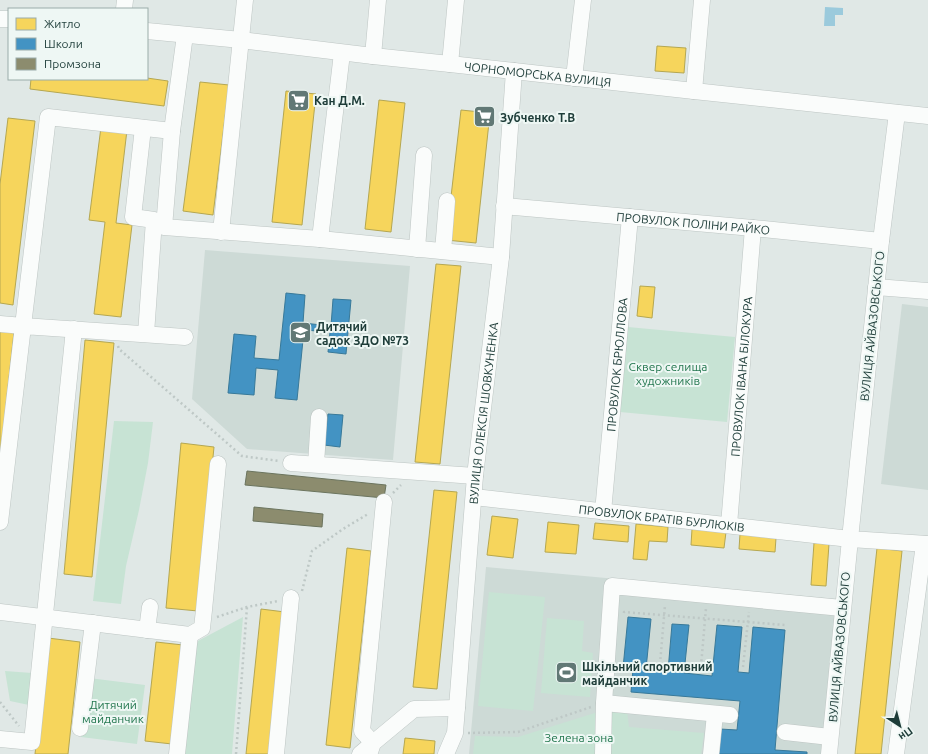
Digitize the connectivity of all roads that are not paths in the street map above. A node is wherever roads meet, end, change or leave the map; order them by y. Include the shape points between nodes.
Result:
1 (245, 0) edge
2 (378, 0) edge
3 (456, 0) edge
4 (583, 0) edge
5 (702, 0) edge
6 (148, 31) edge
7 (185, 35) junction
8 (241, 40) junction
9 (342, 53) junction
10 (373, 56) junction
11 (450, 64) junction
12 (514, 72) junction
13 (574, 78) junction
14 (694, 91) junction
15 (897, 112) junction
16 (928, 116) edge
17 (144, 128) junction
18 (172, 131) junction
19 (424, 156) dead end
20 (447, 201) dead end
21 (504, 206) junction
22 (630, 217) junction
23 (753, 228) junction
24 (221, 232) junction
25 (320, 239) junction
26 (881, 241) junction
27 (417, 249) junction
28 (443, 251) junction
29 (501, 257) junction
30 (876, 287) junction
31 (928, 291) edge
32 (0, 324) edge
33 (23, 326) junction
34 (74, 329) junction
35 (146, 334) junction
36 (185, 336) dead end
37 (319, 417) dead end
38 (291, 462) road end
39 (218, 464) dead end
40 (316, 464) junction
41 (476, 476) junction
42 (474, 496) junction
43 (384, 502) road end
44 (603, 512) junction
45 (0, 522) edge
46 (729, 525) junction
47 (850, 540) junction
48 (926, 544) edge
49 (291, 598) road end
50 (150, 607) dead end
51 (842, 608) junction
52 (0, 612) edge
53 (44, 617) junction
54 (93, 623) junction
55 (147, 630) junction
56 (190, 635) junction
57 (604, 703) junction
58 (457, 708) junction
59 (80, 728) dead end
60 (785, 732) dead end
61 (830, 737) junction
62 (0, 739) edge
63 (371, 748) edge
64 (177, 754) edge
65 (276, 754) edge
66 (360, 754) edge
67 (446, 754) edge
68 (603, 754) edge
69 (711, 754) edge
70 (829, 754) edge
71 (896, 754) edge

1 - 8 street
2 - 10 street
3 - 11 street
4 - 13 street
5 - 14 street
6 - 7 street, ЧОРНОМОРСЬКА ВУЛИЦЯ
7 - 8 street, ЧОРНОМОРСЬКА ВУЛИЦЯ
7 - 18 street
8 - 9 street, ЧОРНОМОРСЬКА ВУЛИЦЯ
8 - 24 street
9 - 10 street, ЧОРНОМОРСЬКА ВУЛИЦЯ
9 - 25 street
10 - 11 street, ЧОРНОМОРСЬКА ВУЛИЦЯ
11 - 12 street, ЧОРНОМОРСЬКА ВУЛИЦЯ
12 - 13 street, ЧОРНОМОРСЬКА ВУЛИЦЯ
12 - 21 street, ВУЛИЦЯ ОЛЕКСІЯ ШОВКУНЕНКА
13 - 14 street, ЧОРНОМОРСЬКА ВУЛИЦЯ
14 - 15 street, ЧОРНОМОРСЬКА ВУЛИЦЯ
15 - 16 street, ЧОРНОМОРСЬКА ВУЛИЦЯ
15 - 26 street, ВУЛИЦЯ АЙВАЗОВСЬКОГО
17 - 18 street
17 - 33 street via 48,117
17 - 35 street via 133,217 154,220
18 - 24 street via 164,227
19 - 27 street
20 - 28 street
21 - 22 street, ПРОВУЛОК ПОЛІНИ РАЙКО
21 - 29 street, ВУЛИЦЯ ОЛЕКСІЯ ШОВКУНЕНКА
22 - 23 street, ПРОВУЛОК ПОЛІНИ РАЙКО
22 - 44 street, ПРОВУЛОК БРЮЛЛОВА
23 - 26 street, ПРОВУЛОК ПОЛІНИ РАЙКО
23 - 46 street, ПРОВУЛОК ІВАНА БІЛОКУРА
24 - 25 street
25 - 27 street
26 - 30 street, ВУЛИЦЯ АЙВАЗОВСЬКОГО
27 - 28 street
28 - 29 street
29 - 41 street, ВУЛИЦЯ ОЛЕКСІЯ ШОВКУНЕНКА
30 - 31 street
30 - 47 street, ВУЛИЦЯ АЙВАЗОВСЬКОГО
32 - 33 street
33 - 34 street
33 - 45 street
34 - 35 street
34 - 53 street
35 - 36 street
37 - 40 street
38 - 40 street
39 - 56 street via 211,587 202,628
40 - 41 street
41 - 42 street, ВУЛИЦЯ ОЛЕКСІЯ ШОВКУНЕНКА
42 - 44 street, ПРОВУЛОК БРАТІВ БУРЛЮКІВ
42 - 58 street, ВУЛИЦЯ ОЛЕКСІЯ ШОВКУНЕНКА
43 - 63 street via 362,731
44 - 46 street, ПРОВУЛОК БРАТІВ БУРЛЮКІВ
46 - 47 street, ПРОВУЛОК БРАТІВ БУРЛЮКІВ
47 - 48 street
47 - 51 street, ВУЛИЦЯ АЙВАЗОВСЬКОГО
48 - 71 street
49 - 65 street
50 - 55 street
51 - 57 street via 612,586
51 - 61 street, ВУЛИЦЯ АЙВАЗОВСЬКОГО
52 - 53 street
53 - 54 street
53 - 62 street via 32,742
54 - 55 street
54 - 59 street
55 - 56 street
56 - 64 street
57 - 68 street
57 - 69 street via 723,714
58 - 63 street via 414,709
58 - 67 street, ВУЛИЦЯ ОЛЕКСІЯ ШОВКУНЕНКА via 455,733
60 - 61 street
61 - 70 street, ВУЛИЦЯ АЙВАЗОВСЬКОГО
63 - 66 street

